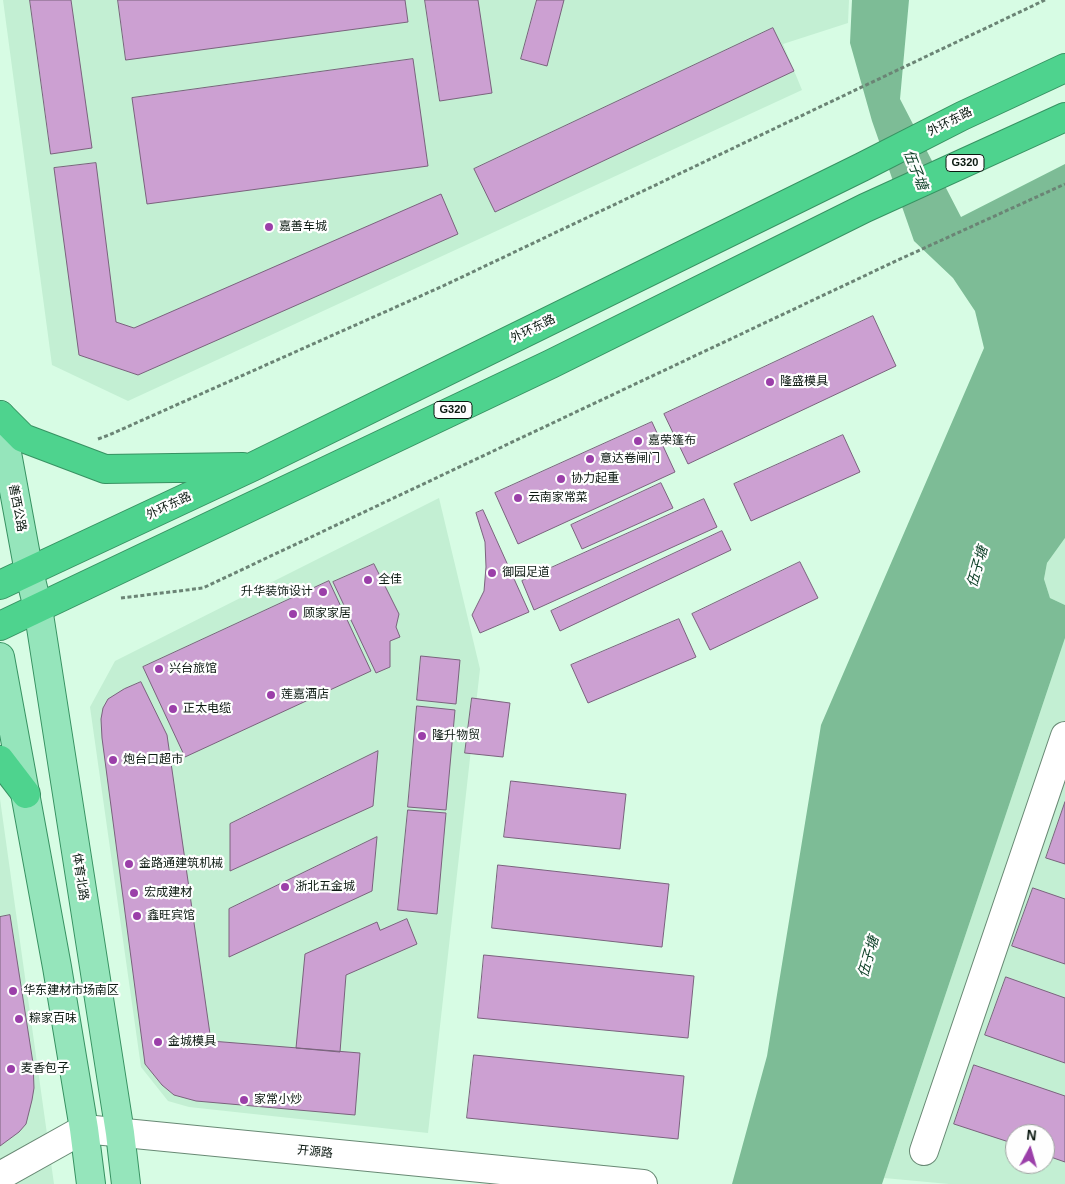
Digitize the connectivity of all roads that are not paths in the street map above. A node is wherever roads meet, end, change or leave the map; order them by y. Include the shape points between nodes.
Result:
1 (1065, 68) edge
2 (1065, 117) edge
3 (0, 415) edge
4 (252, 466) junction
5 (29, 572) junction
6 (0, 585) edge
7 (38, 608) junction
8 (0, 626) edge
9 (0, 657) edge
10 (1065, 736) edge
11 (0, 760) edge
12 (26, 794) junction
13 (84, 1129) junction
14 (120, 1133) junction
15 (924, 1151) dead end
16 (0, 1176) edge
17 (91, 1184) edge
18 (126, 1184) edge
19 (642, 1184) edge

1 - 4 highway, 外环东路
2 - 7 highway, G320 via 865,208 542,368
3 - 4 highway via 23,438 105,469
3 - 5 main road, 善西公路
4 - 5 highway, 外环东路
5 - 6 highway, 外环东路
5 - 7 main road, 体育北路
7 - 8 highway, G320
7 - 14 main road, 体育北路
9 - 12 main road
10 - 15 street
11 - 12 highway
12 - 13 main road
13 - 14 street, 开源路
13 - 16 street
13 - 17 main road
14 - 18 main road, 体育北路
14 - 19 street, 开源路

